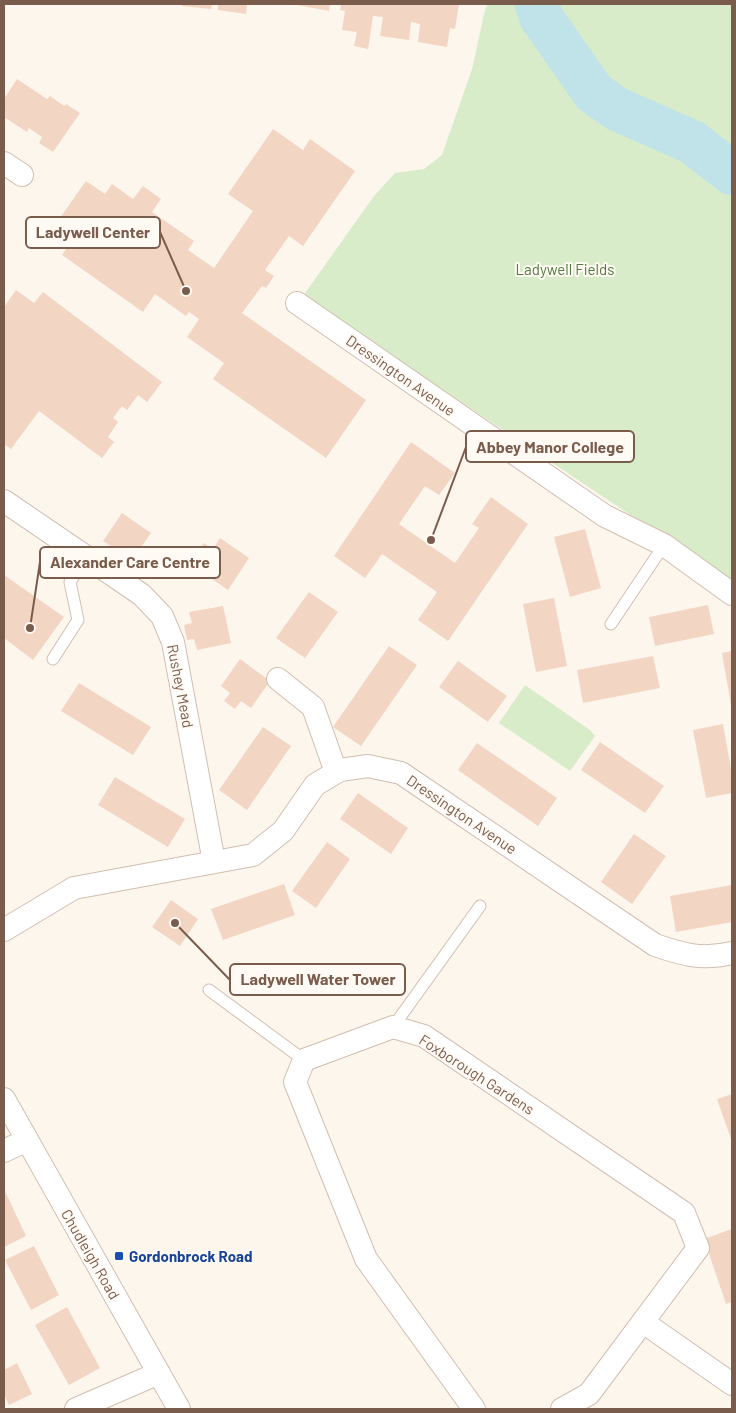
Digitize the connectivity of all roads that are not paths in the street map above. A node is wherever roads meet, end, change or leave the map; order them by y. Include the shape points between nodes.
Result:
1 (297, 303) dead end
2 (4, 502) edge
3 (664, 546) junction
4 (86, 558) junction
5 (732, 594) edge
6 (611, 624) dead end
7 (53, 659) dead end
8 (278, 679) dead end
9 (336, 772) junction
10 (214, 862) junction
11 (480, 906) dead end
12 (4, 930) edge
13 (732, 954) edge
14 (209, 990) dead end
15 (392, 1027) junction
16 (304, 1060) junction
17 (4, 1098) edge
18 (27, 1140) junction
19 (4, 1151) edge
20 (643, 1322) junction
21 (159, 1373) junction
22 (732, 1384) edge
23 (76, 1409) edge
24 (179, 1409) edge
25 (474, 1409) edge
26 (562, 1409) edge

1 - 3 street, Dressington Avenue via 606,516
2 - 4 street, Rushey Mead
3 - 5 street, Dressington Avenue
3 - 6 lane
4 - 7 lane via 70,582 78,620
4 - 10 street, Rushey Mead via 142,595 162,616 173,642
8 - 9 street via 313,707
9 - 10 street, Dressington Avenue via 315,785 283,831 253,854
9 - 13 street, Dressington Avenue via 368,766 401,773 655,945 684,955 716,957
10 - 12 street, Dressington Avenue via 74,888
11 - 15 lane
14 - 16 lane
15 - 16 street
15 - 20 street, Foxborough Gardens via 424,1036 684,1213 698,1248
16 - 25 street via 295,1082 366,1259
17 - 18 street, Chudleigh Road
18 - 19 street
18 - 21 street, Chudleigh Road
20 - 22 street
20 - 26 street, Foxborough Gardens via 589,1394
21 - 23 street
21 - 24 street, Chudleigh Road

